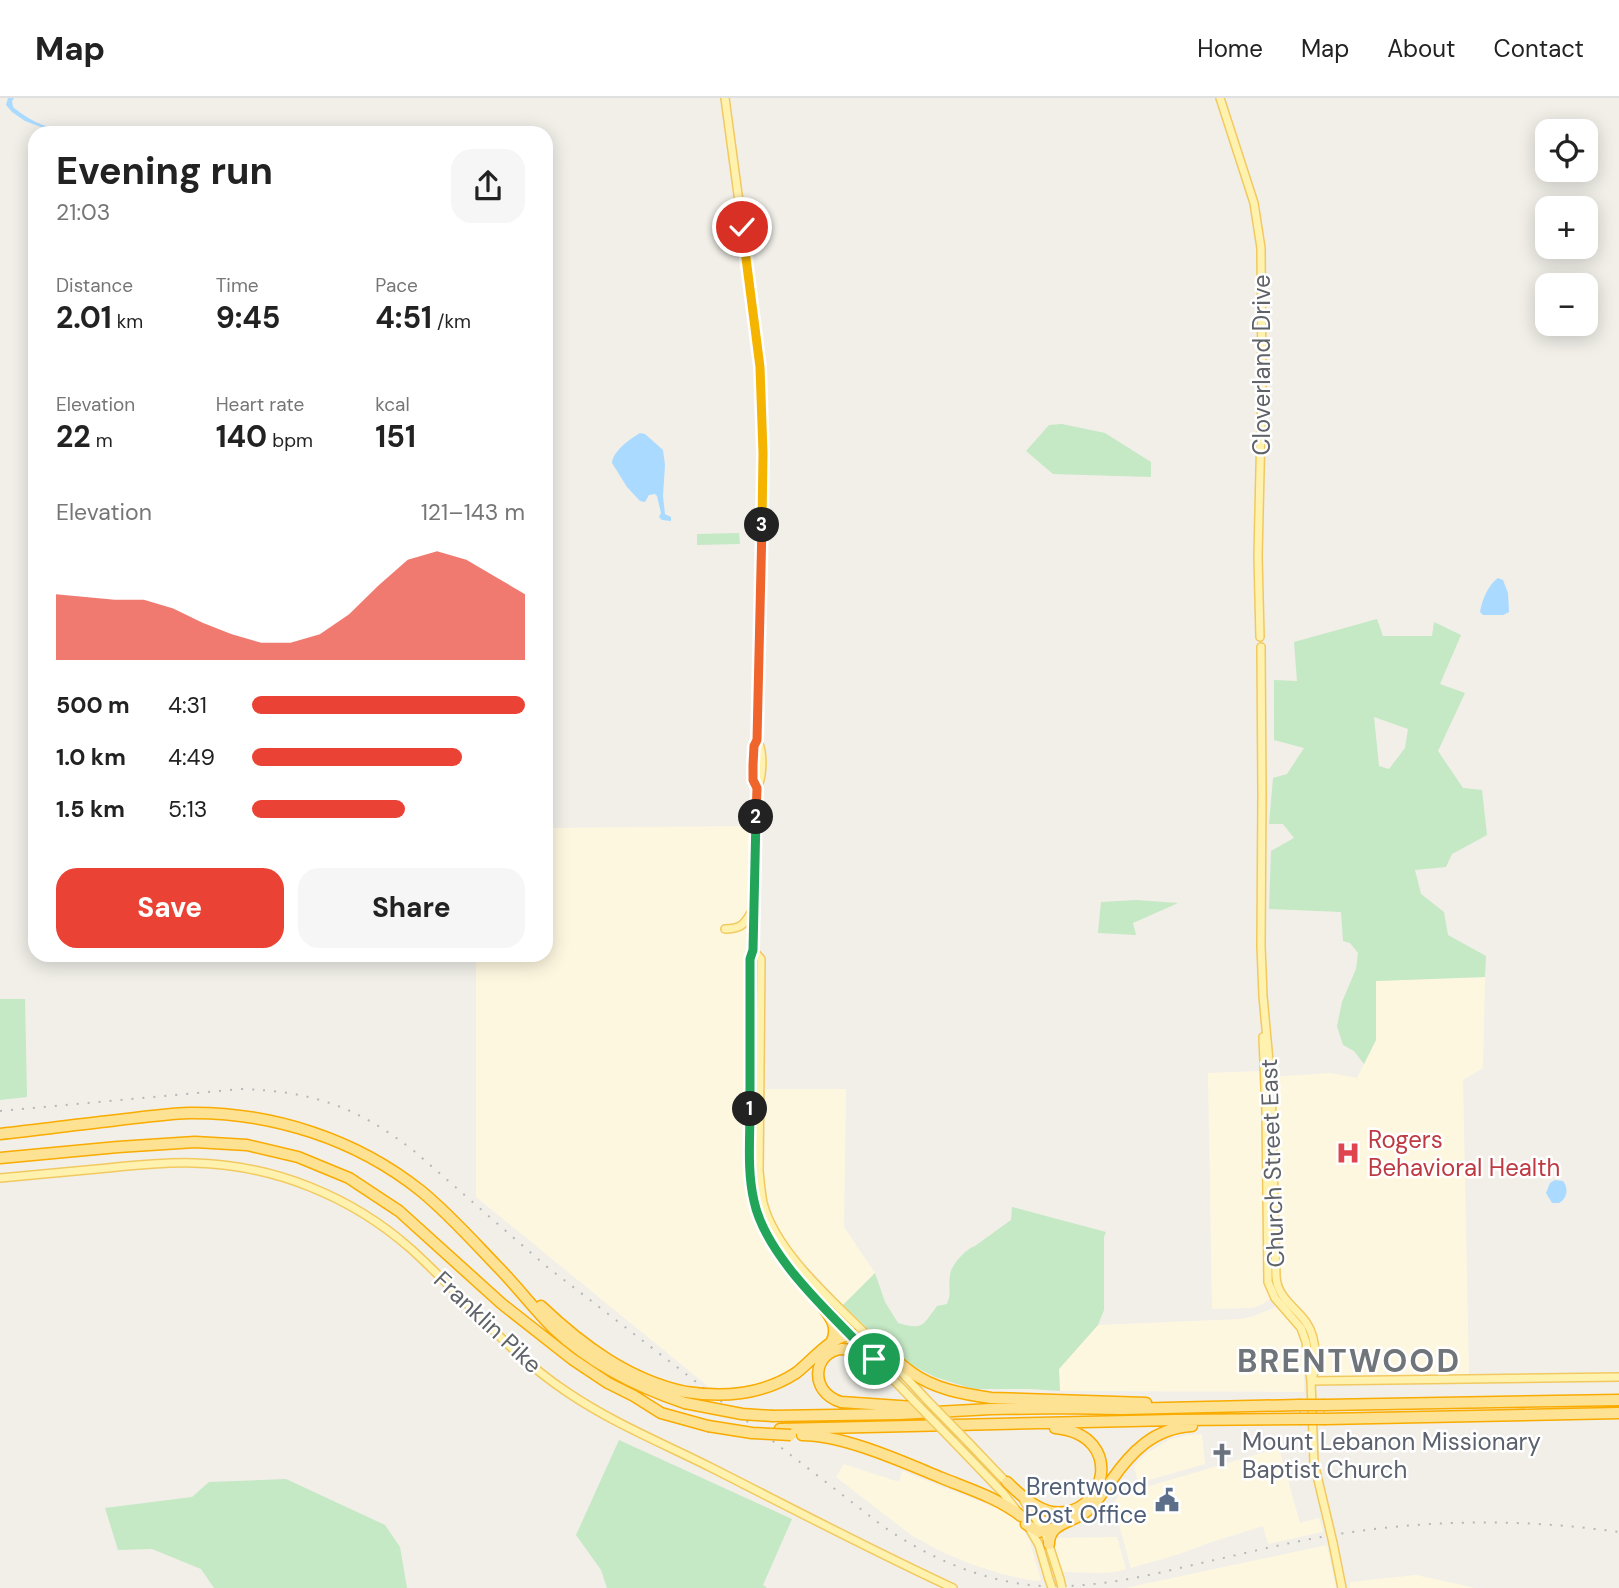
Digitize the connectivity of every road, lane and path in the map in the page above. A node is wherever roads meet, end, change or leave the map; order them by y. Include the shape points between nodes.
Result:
1 (725, 98) edge
2 (1220, 98) edge
3 (1260, 637) dead end
4 (1261, 647) dead end
5 (754, 907) junction
6 (725, 929) dead end
7 (753, 950) junction
8 (0, 1135) edge
9 (0, 1158) edge
10 (0, 1178) edge
11 (816, 1298) junction
12 (853, 1338) junction
13 (873, 1342) junction
14 (831, 1343) junction
15 (874, 1359) junction
16 (1619, 1377) edge
17 (1311, 1381) junction
18 (686, 1397) junction
19 (1619, 1400) edge
20 (1184, 1408) junction
21 (991, 1409) junction
22 (1619, 1413) edge
23 (1299, 1419) junction
24 (708, 1424) junction
25 (1024, 1425) junction
26 (1007, 1482) junction
27 (1023, 1520) junction
28 (1056, 1528) junction
29 (1044, 1531) junction
30 (1049, 1544) junction
31 (953, 1588) edge
32 (1052, 1588) edge
33 (1062, 1588) edge
34 (1342, 1588) edge

1 - 5 main road via 762,405 757,740 761,780 757,788
2 - 3 main road, Cloverland Drive via 1254,203 1261,248
4 - 17 main road, Church Street East via 1268,1282 1304,1334
5 - 6 main road via 741,926
5 - 7 main road
7 - 11 main road via 749,1099 754,1205 774,1248
7 - 13 main road via 761,959 759,1171 764,1205 794,1260
8 - 18 highway via 183,1113 240,1116 322,1136 398,1174 421,1191 549,1324 587,1355 635,1384
9 - 24 highway via 195,1142 247,1145 298,1157 349,1178 399,1211 502,1304 608,1383
10 - 31 main road, Franklin Pike via 195,1163 263,1172 326,1194 404,1243 533,1366 577,1399
11 - 12 main road
11 - 14 highway via 834,1324
12 - 13 highway
12 - 14 highway
12 - 15 main road
13 - 20 highway via 912,1373 968,1395
13 - 26 main road, bridge
14 - 18 highway, bridge via 796,1373 771,1386 743,1394
15 - 21 highway via 848,1350 832,1352 819,1370 822,1391 844,1403
15 - 27 main road, bridge via 1003,1493
16 - 17 main road
17 - 34 main road, Church Street East, bridge via 1315,1468
18 - 21 highway, bridge via 741,1414 773,1416
19 - 20 highway, bridge
20 - 21 highway
22 - 23 highway, bridge
23 - 25 highway
23 - 28 highway via 1183,1426 1156,1435 1134,1452 1086,1512
24 - 25 highway via 780,1429
24 - 27 highway, bridge via 752,1433 835,1439 1010,1507
25 - 26 highway via 1074,1430 1084,1436 1099,1455 1100,1484 1081,1506 1053,1512
26 - 29 main road
27 - 29 highway
27 - 32 main road, bridge via 1039,1545
28 - 29 highway
28 - 30 highway
29 - 30 main road
30 - 33 main road, bridge

